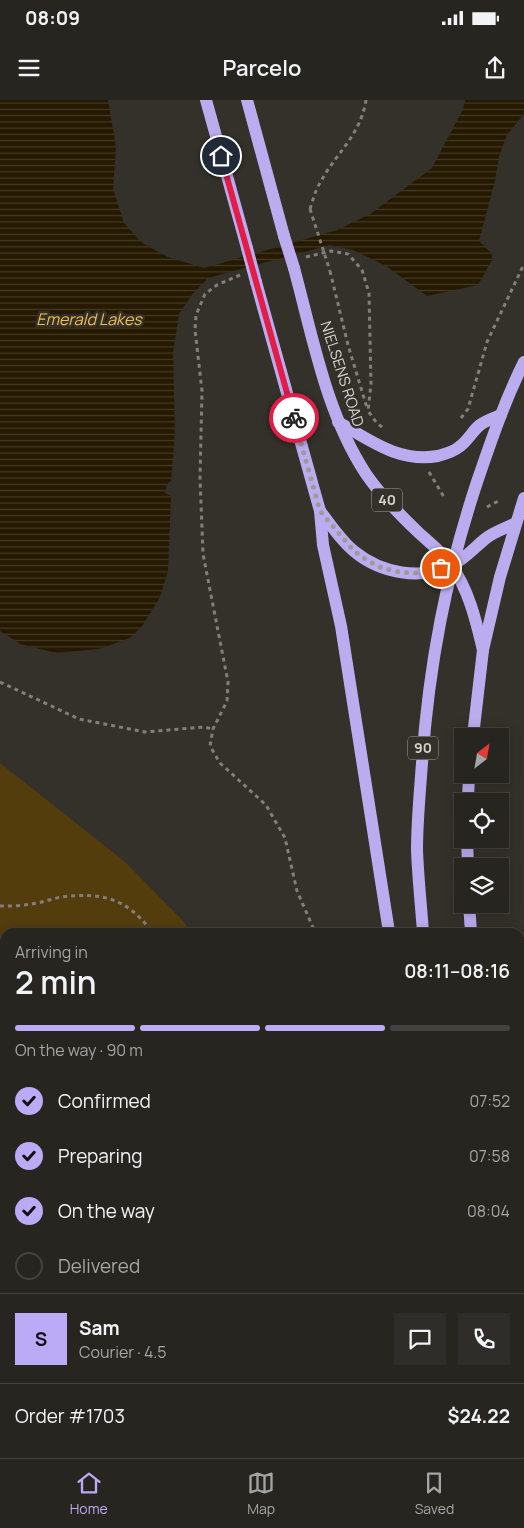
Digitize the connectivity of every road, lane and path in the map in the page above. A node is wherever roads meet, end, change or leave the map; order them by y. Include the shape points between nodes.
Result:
1 (206, 100) edge
2 (247, 100) edge
3 (366, 100) edge
4 (524, 362) edge
5 (368, 411) dead end
6 (501, 415) junction
7 (338, 422) junction
8 (427, 467) dead end
9 (444, 497) dead end
10 (524, 498) edge
11 (500, 500) dead end
12 (482, 509) dead end
13 (320, 511) junction
14 (516, 523) junction
15 (452, 565) junction
16 (483, 650) junction
17 (0, 682) edge
18 (474, 728) edge
19 (213, 729) dead end
20 (0, 906) edge
21 (470, 913) edge
22 (149, 928) edge
23 (388, 928) edge
24 (423, 928) edge
25 (471, 928) edge

1 - 13 main road, bridge
2 - 7 main road, NIELSENS ROAD / 40, bridge
3 - 5 path, bridge via 364,112 346,146 321,181 310,209
4 - 6 main road, 90
6 - 7 main road via 480,425 459,447 446,454 415,458 388,451
6 - 15 main road, 90
7 - 15 main road, NIELSENS ROAD / 40 via 367,476 389,503
8 - 9 path
10 - 14 main road
11 - 12 path
13 - 15 main road via 354,551 382,568 415,573
13 - 23 main road via 323,545 341,626
14 - 15 main road via 486,538
14 - 16 main road
15 - 16 main road, NIELSENS ROAD / 40 via 474,613
15 - 24 main road, 90 via 427,695 417,850
16 - 18 main road
17 - 19 path via 79,719 145,732
20 - 22 path via 60,897 110,899 130,908
21 - 25 main road

